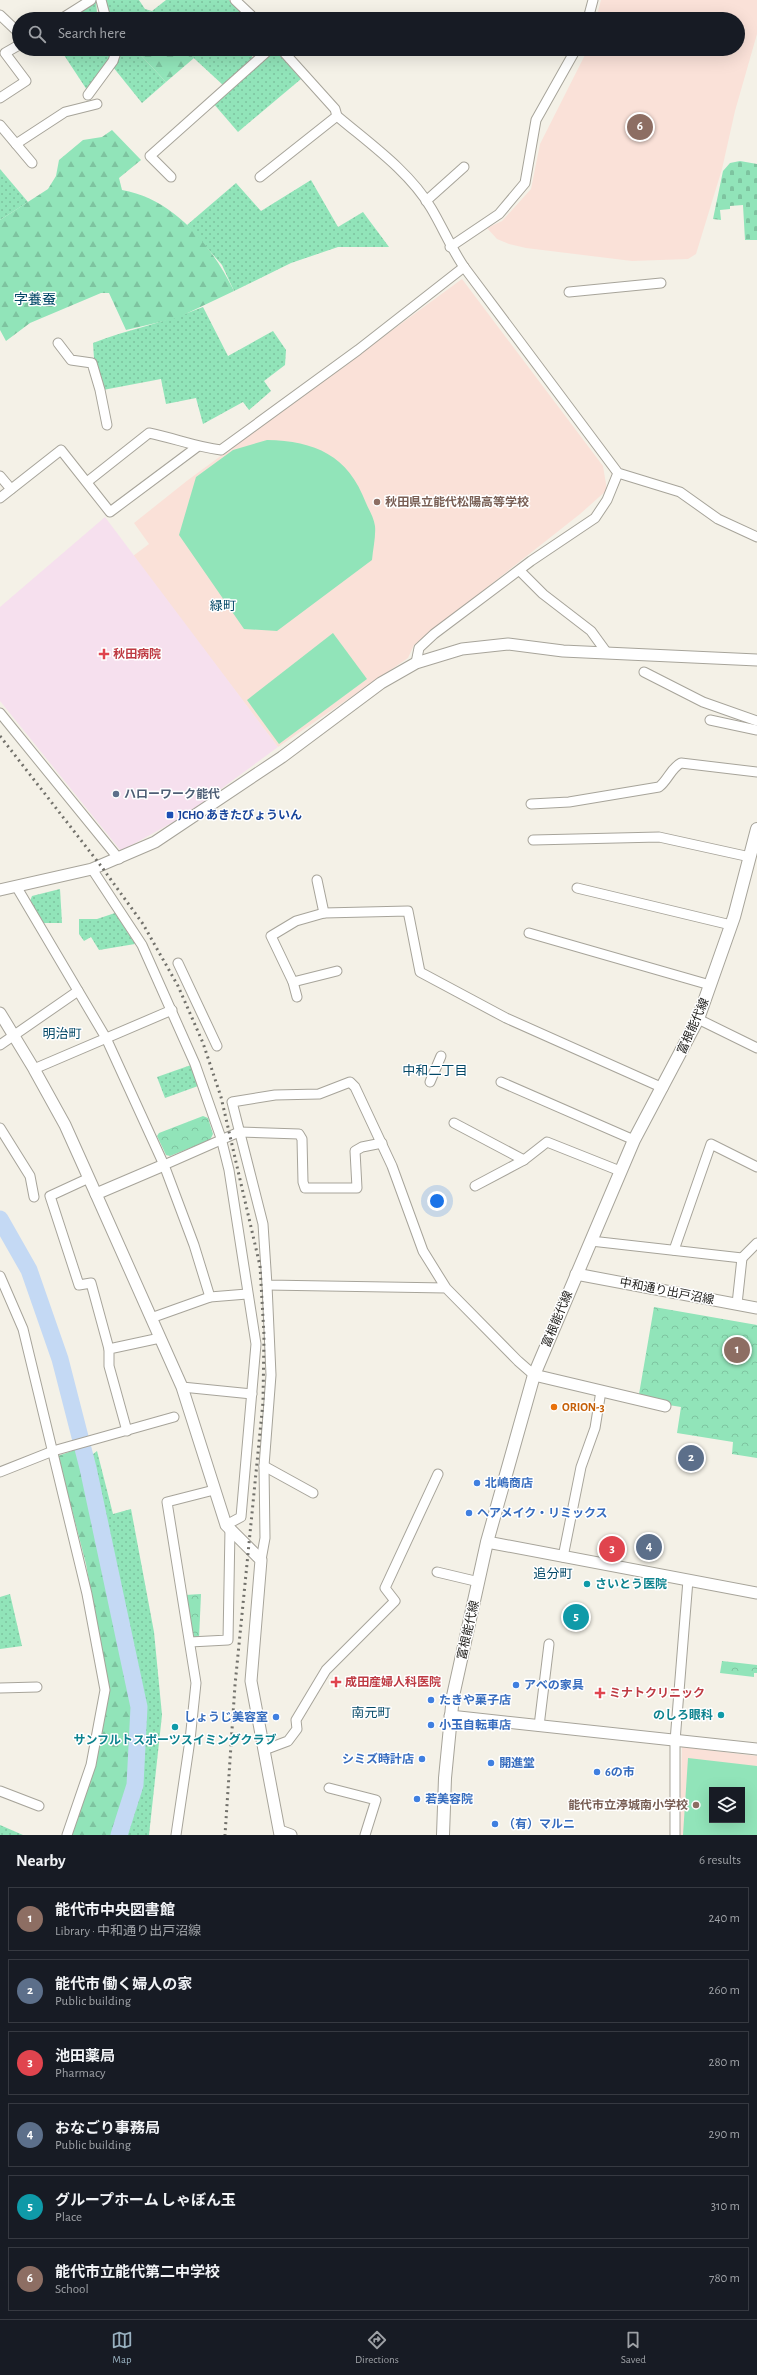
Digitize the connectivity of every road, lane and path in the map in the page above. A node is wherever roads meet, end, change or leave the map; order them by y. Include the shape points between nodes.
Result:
1 (91, 0) edge
2 (101, 0) edge
3 (235, 0) edge
4 (593, 0) edge
5 (72, 12) edge
6 (104, 12) edge
7 (248, 12) edge
8 (590, 12) edge
9 (0, 15) edge
10 (12, 26) edge
11 (12, 49) edge
12 (115, 56) edge
13 (262, 56) edge
14 (287, 56) edge
15 (572, 56) edge
16 (88, 95) dead end
17 (0, 98) edge
18 (97, 104) dead end
19 (337, 116) junction
20 (0, 125) edge
21 (16, 144) junction
22 (32, 163) dead end
23 (464, 167) dead end
24 (171, 177) dead end
25 (260, 177) dead end
26 (426, 201) junction
27 (450, 247) junction
28 (464, 267) junction
29 (661, 283) dead end
30 (570, 292) dead end
31 (58, 343) dead end
32 (107, 425) dead end
33 (197, 447) junction
34 (618, 473) junction
35 (0, 476) edge
36 (87, 482) junction
37 (11, 489) junction
38 (0, 498) edge
39 (757, 537) edge
40 (520, 571) junction
41 (607, 652) junction
42 (757, 660) edge
43 (416, 663) junction
44 (644, 672) dead end
45 (0, 713) edge
46 (710, 720) dead end
47 (757, 721) edge
48 (757, 730) edge
49 (757, 772) edge
50 (531, 804) dead end
51 (757, 829) edge
52 (533, 840) dead end
53 (750, 857) junction
54 (119, 859) junction
55 (92, 869) junction
56 (317, 880) dead end
57 (16, 886) junction
58 (577, 888) dead end
59 (0, 890) edge
60 (324, 913) junction
61 (731, 925) junction
62 (529, 934) dead end
63 (178, 963) dead end
64 (337, 971) dead end
65 (293, 982) junction
66 (710, 986) junction
67 (78, 991) junction
68 (297, 997) dead end
69 (172, 1010) junction
70 (0, 1013) edge
71 (698, 1019) junction
72 (13, 1035) junction
73 (106, 1038) junction
74 (0, 1045) edge
75 (217, 1046) dead end
76 (757, 1048) edge
77 (441, 1056) dead end
78 (34, 1069) junction
79 (430, 1082) dead end
80 (501, 1082) dead end
81 (663, 1088) junction
82 (454, 1123) dead end
83 (0, 1128) edge
84 (239, 1132) junction
85 (221, 1138) junction
86 (634, 1140) junction
87 (382, 1143) junction
88 (524, 1160) junction
89 (164, 1165) junction
90 (757, 1166) edge
91 (620, 1171) junction
92 (89, 1178) junction
93 (475, 1186) dead end
94 (96, 1194) junction
95 (34, 1197) dead end
96 (591, 1240) junction
97 (757, 1243) edge
98 (674, 1250) junction
99 (742, 1258) junction
100 (576, 1274) junction
101 (0, 1276) edge
102 (267, 1285) junction
103 (446, 1288) junction
104 (247, 1294) junction
105 (210, 1297) junction
106 (737, 1304) junction
107 (757, 1308) edge
108 (151, 1318) junction
109 (160, 1338) junction
110 (109, 1349) junction
111 (534, 1375) junction
112 (182, 1388) junction
113 (601, 1391) junction
114 (252, 1394) junction
115 (665, 1406) dead end
116 (174, 1417) dead end
117 (127, 1431) junction
118 (57, 1450) junction
119 (264, 1466) junction
120 (0, 1472) edge
121 (438, 1474) dead end
122 (214, 1490) junction
123 (313, 1493) dead end
124 (228, 1527) junction
125 (487, 1542) junction
126 (563, 1557) junction
127 (261, 1560) junction
128 (437, 1572) dead end
129 (688, 1580) junction
130 (479, 1582) junction
131 (757, 1593) edge
132 (190, 1642) junction
133 (549, 1644) dead end
134 (37, 1687) dead end
135 (0, 1688) edge
136 (450, 1716) junction
137 (539, 1726) junction
138 (675, 1741) junction
139 (757, 1749) edge
140 (264, 1750) junction
141 (329, 1788) dead end
142 (0, 1791) edge
143 (39, 1806) dead end
144 (280, 1833) edge
145 (67, 1835) edge
146 (176, 1835) edge
147 (291, 1835) edge
148 (365, 1835) edge
149 (443, 1835) edge
150 (675, 1835) edge

1 - 5 street
2 - 6 street
3 - 7 street
4 - 8 street
9 - 10 street
11 - 17 street via 5,53 26,80
12 - 16 street
13 - 24 street via 150,156
14 - 19 street via 335,109
15 - 27 street via 536,120 525,183 499,214
18 - 21 street via 65,112
19 - 25 street
19 - 26 street via 397,166
20 - 21 street
21 - 22 street
23 - 26 street
26 - 27 street
27 - 28 street
28 - 33 street via 358,350 221,450
28 - 34 street
29 - 30 street
31 - 32 street via 71,360 92,363
33 - 36 street via 149,433
33 - 36 street via 110,512
34 - 39 street via 680,492 718,520
34 - 40 street via 608,500 595,518
35 - 37 street
36 - 37 street via 61,450
37 - 38 street
40 - 41 street via 543,594 591,631
40 - 43 street via 434,634 419,648
41 - 42 street
41 - 43 street via 563,651 508,644 462,649
43 - 54 street via 381,682 282,757 155,842
44 - 47 street via 703,702
45 - 54 street
46 - 48 street
49 - 50 street via 681,763 675,766 659,787 569,802
51 - 53 main road, 富根能代線
52 - 53 street via 659,838
53 - 61 main road, 富根能代線
54 - 55 street
55 - 57 street
55 - 69 street via 142,945
56 - 60 street
57 - 59 street
57 - 67 street
58 - 61 street
60 - 65 street via 296,921 271,936
60 - 81 street via 408,911 420,972 506,1018
61 - 66 main road, 富根能代線
62 - 66 street
63 - 75 street
64 - 65 street
65 - 68 street
66 - 71 main road, 富根能代線
67 - 72 street
67 - 73 street
69 - 73 street
69 - 85 street via 195,1064
70 - 72 street
71 - 76 street
71 - 81 main road, 富根能代線
72 - 74 street
72 - 78 street
73 - 78 street
73 - 89 street
77 - 79 street
78 - 92 street via 65,1125
80 - 86 street
81 - 86 main road, 富根能代線
82 - 88 street
83 - 95 street via 30,1176
84 - 85 street
84 - 87 street via 232,1102 275,1095 319,1094 350,1082 355,1087
84 - 87 street via 299,1134 302,1139 305,1188 357,1188 355,1151
84 - 102 street via 263,1224
85 - 89 street
85 - 104 street via 229,1170
86 - 91 main road, 富根能代線
87 - 103 street via 423,1251
88 - 91 street via 547,1142
88 - 93 street
89 - 94 street
89 - 105 street via 194,1245
90 - 98 street via 711,1144
91 - 96 main road, 富根能代線
92 - 94 street
92 - 110 street via 50,1196 79,1285 91,1283
94 - 108 street
96 - 98 street
96 - 100 main road, 富根能代線
97 - 99 street
98 - 99 street
99 - 106 street
100 - 106 street, 中和通り出戸沼線
100 - 111 main road, 富根能代線
101 - 118 street via 23,1329
102 - 103 street
102 - 119 street via 271,1375
103 - 111 street
104 - 105 street
104 - 114 street via 256,1344
105 - 108 street
106 - 107 street, 中和通り出戸沼線
108 - 109 street
109 - 110 street
109 - 112 street
110 - 117 street via 109,1366
111 - 113 street
111 - 125 main road, 富根能代線
112 - 114 street
112 - 122 street
113 - 115 street
113 - 126 street via 595,1428 580,1467
114 - 124 street via 241,1517
116 - 117 street
117 - 118 street
118 - 120 street
118 - 145 street via 105,1690 91,1766
119 - 123 street
119 - 127 street via 265,1538
121 - 140 street via 385,1588 395,1601 326,1670 296,1720 297,1729 288,1741
122 - 124 street
122 - 132 street via 167,1502
124 - 127 street
124 - 132 street via 228,1640
125 - 126 street
125 - 130 main road, 富根能代線
126 - 129 street
127 - 140 street via 251,1681
128 - 130 street
129 - 131 street
129 - 138 street
130 - 136 main road, 富根能代線 via 452,1696
132 - 146 street via 196,1683
133 - 137 street
134 - 135 street
136 - 137 street
136 - 149 main road, 富根能代線
137 - 138 street
138 - 139 street
138 - 150 street
140 - 144 street
141 - 148 street via 376,1800
142 - 143 street
144 - 147 street

